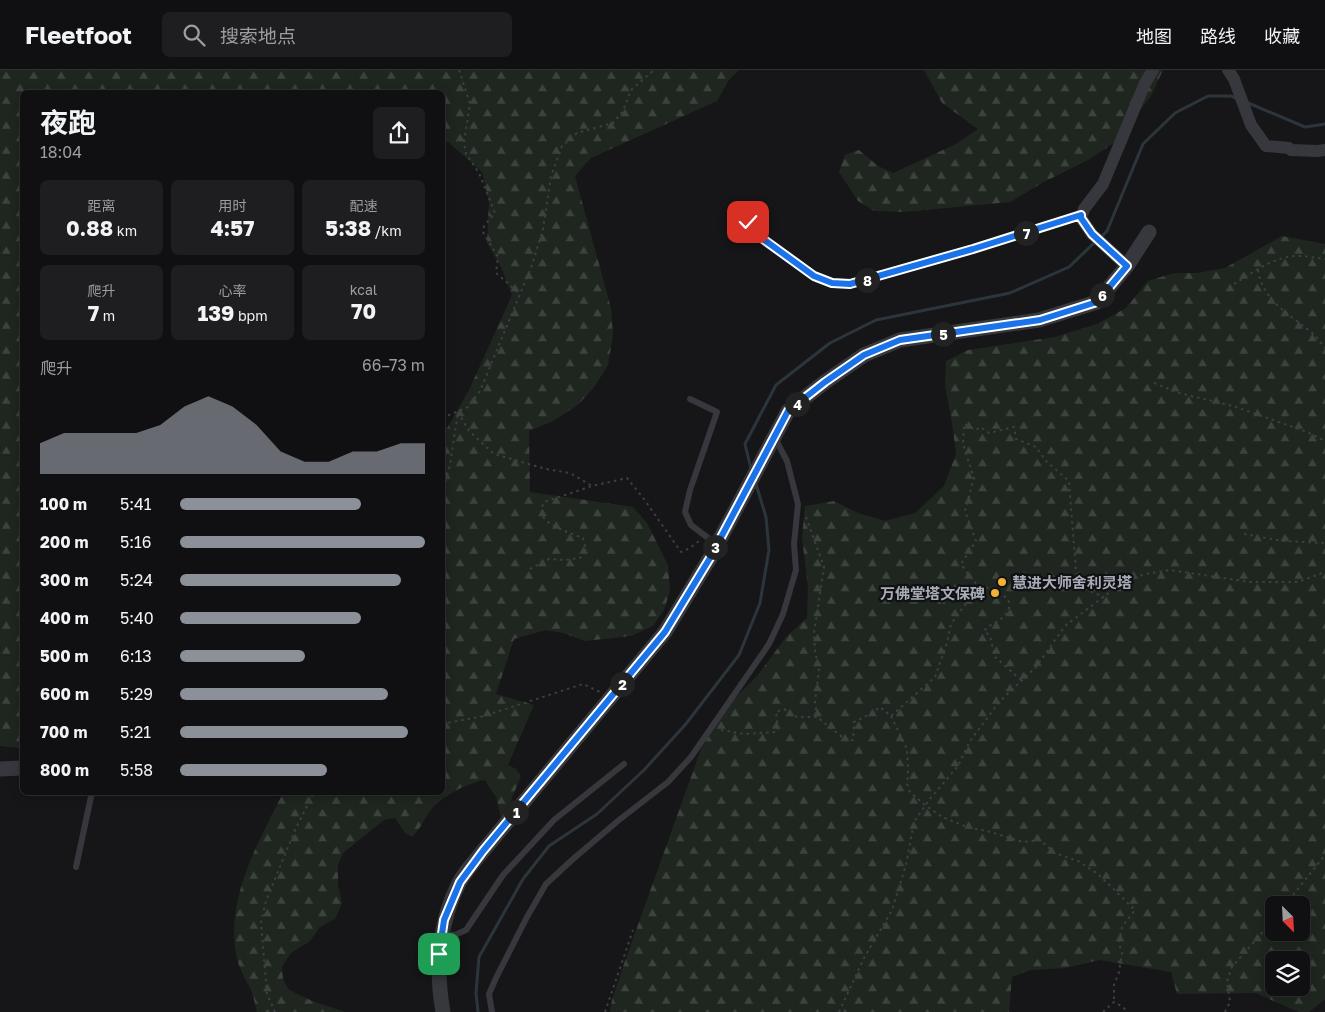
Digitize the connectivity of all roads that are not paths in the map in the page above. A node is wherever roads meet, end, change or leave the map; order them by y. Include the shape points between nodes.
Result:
1 (1153, 70) edge
2 (1228, 70) edge
3 (1325, 150) edge
4 (1081, 215) junction
5 (748, 222) dead end
6 (1149, 232) dead end
7 (1127, 266) junction
8 (690, 399) dead end
9 (775, 436) junction
10 (711, 540) junction
11 (624, 764) dead end
12 (20, 768) edge
13 (0, 769) edge
14 (91, 795) edge
15 (76, 867) dead end
16 (442, 934) junction
17 (443, 1012) edge
18 (492, 1012) edge

1 - 4 street via 1103,184
2 - 3 street via 1256,134 1266,146
4 - 5 lane via 850,284 832,283 814,276 763,239
4 - 7 street via 1092,234
6 - 7 street
7 - 9 street via 1097,302 1040,320 900,340 864,355 788,411
8 - 10 lane via 717,412 685,512 691,525
9 - 10 street via 745,490
9 - 18 lane via 787,461 798,504 794,544 796,570 783,614 769,644 691,757 668,782 546,884 489,994
10 - 16 street via 665,632 460,882 444,920
11 - 16 lane via 554,820 503,875 466,930 455,936
12 - 13 street
14 - 15 lane
16 - 17 street via 439,954

